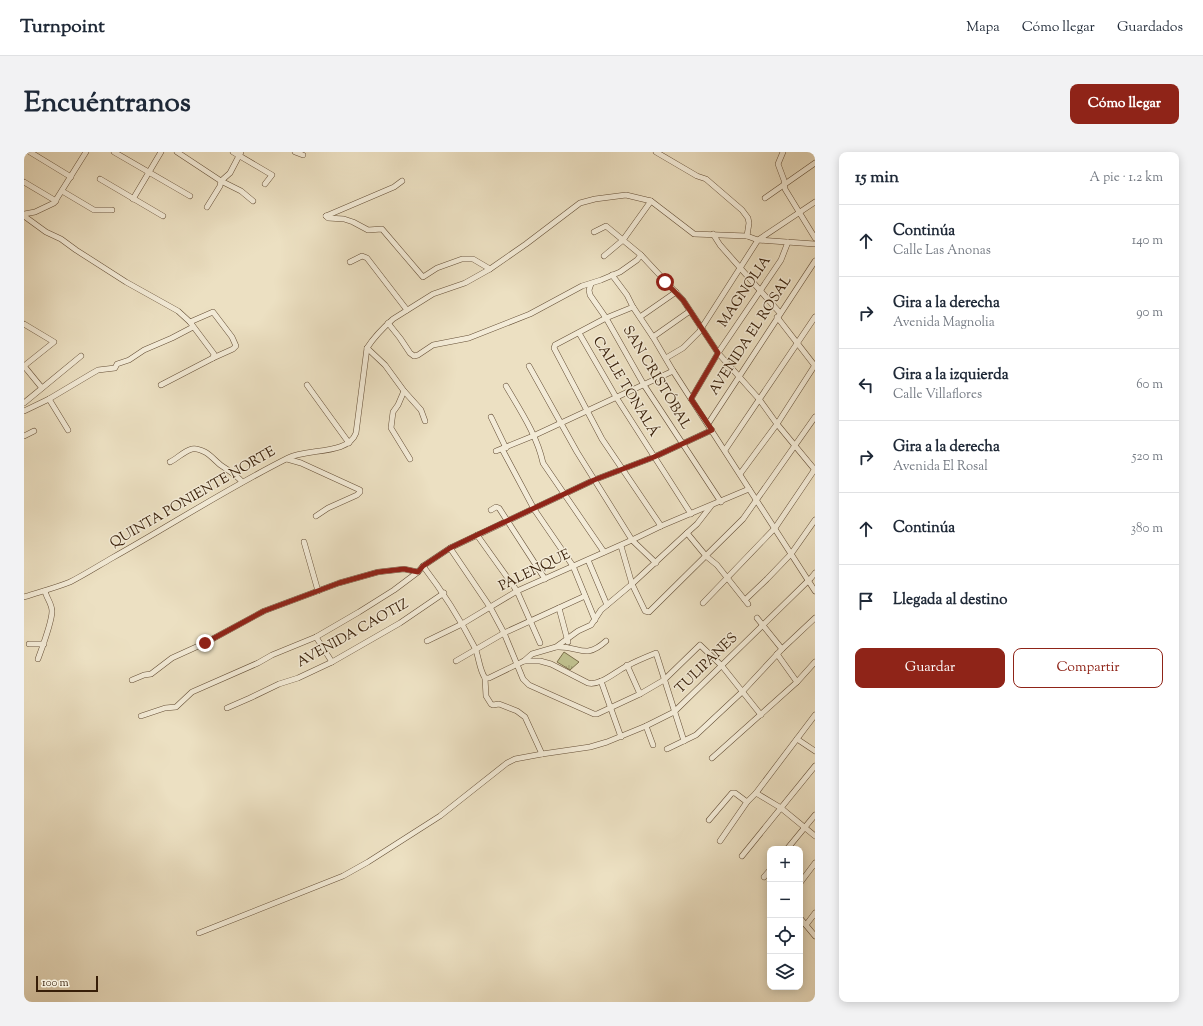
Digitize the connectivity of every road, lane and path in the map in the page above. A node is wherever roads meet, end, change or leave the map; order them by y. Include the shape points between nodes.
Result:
1 (30, 152) edge
2 (86, 152) edge
3 (114, 152) edge
4 (162, 152) edge
5 (177, 152) edge
6 (233, 152) edge
7 (295, 152) edge
8 (656, 152) edge
9 (783, 152) edge
10 (240, 154) edge
11 (303, 155) dead end
12 (815, 163) edge
13 (149, 172) junction
14 (71, 177) junction
15 (100, 179) dead end
16 (221, 181) junction
17 (402, 181) dead end
18 (24, 182) edge
19 (265, 184) dead end
20 (784, 184) junction
21 (62, 191) junction
22 (190, 196) dead end
23 (765, 198) dead end
24 (133, 199) junction
25 (56, 201) junction
26 (253, 201) dead end
27 (651, 201) junction
28 (815, 202) edge
29 (207, 207) dead end
30 (112, 210) dead end
31 (799, 212) junction
32 (24, 215) edge
33 (163, 216) dead end
34 (594, 232) dead end
35 (713, 234) junction
36 (747, 236) junction
37 (815, 238) edge
38 (623, 240) junction
39 (758, 240) junction
40 (788, 242) junction
41 (806, 243) junction
42 (815, 244) edge
43 (641, 255) junction
44 (604, 256) dead end
45 (815, 261) edge
46 (350, 262) dead end
47 (741, 267) junction
48 (490, 269) junction
49 (612, 275) junction
50 (591, 284) junction
51 (676, 292) junction
52 (760, 292) junction
53 (633, 307) junction
54 (407, 310) junction
55 (690, 312) junction
56 (778, 315) junction
57 (640, 317) junction
58 (815, 317) edge
59 (606, 318) junction
60 (388, 323) junction
61 (192, 324) junction
62 (25, 325) edge
63 (701, 328) junction
64 (578, 333) junction
65 (653, 337) junction
66 (798, 343) junction
67 (367, 348) junction
68 (718, 353) junction
69 (81, 356) dead end
70 (213, 358) junction
71 (666, 358) junction
72 (24, 366) edge
73 (529, 366) dead end
74 (815, 366) edge
75 (673, 371) junction
76 (739, 377) junction
77 (161, 385) dead end
78 (307, 385) dead end
79 (506, 386) dead end
80 (644, 386) junction
81 (42, 388) junction
82 (404, 391) junction
83 (616, 397) junction
84 (49, 399) junction
85 (691, 399) junction
86 (759, 399) junction
87 (24, 404) edge
88 (587, 410) junction
89 (24, 411) edge
90 (491, 417) dead end
91 (815, 417) edge
92 (425, 421) dead end
93 (560, 423) junction
94 (708, 424) junction
95 (777, 424) junction
96 (68, 430) dead end
97 (712, 430) junction
98 (34, 431) dead end
99 (24, 436) edge
100 (533, 436) junction
101 (349, 443) junction
102 (682, 444) junction
103 (795, 446) junction
104 (504, 448) junction
105 (725, 450) junction
106 (496, 451) dead end
107 (654, 457) junction
108 (287, 459) junction
109 (410, 459) dead end
110 (170, 462) dead end
111 (622, 469) junction
112 (815, 470) edge
113 (740, 474) junction
114 (594, 480) junction
115 (242, 482) junction
116 (749, 489) junction
117 (565, 494) junction
118 (757, 500) junction
119 (721, 502) junction
120 (711, 506) junction
121 (534, 509) junction
122 (491, 510) dead end
123 (691, 514) junction
124 (316, 516) dead end
125 (815, 520) edge
126 (507, 521) junction
127 (661, 526) junction
128 (775, 528) junction
129 (687, 533) junction
130 (477, 535) junction
131 (632, 540) junction
132 (304, 542) dead end
133 (621, 546) junction
134 (450, 548) junction
135 (604, 552) junction
136 (791, 554) junction
137 (706, 556) junction
138 (588, 560) junction
139 (656, 563) junction
140 (423, 566) junction
141 (573, 566) junction
142 (418, 572) junction
143 (815, 573) edge
144 (545, 579) junction
145 (727, 579) junction
146 (808, 581) junction
147 (632, 584) junction
148 (45, 591) junction
149 (318, 591) junction
150 (517, 591) junction
151 (815, 591) edge
152 (444, 593) junction
153 (585, 596) junction
154 (24, 597) edge
155 (703, 603) dead end
156 (607, 605) junction
157 (490, 607) junction
158 (559, 608) junction
159 (757, 618) dead end
160 (815, 618) edge
161 (595, 620) junction
162 (530, 621) junction
163 (462, 624) junction
164 (763, 626) junction
165 (504, 633) junction
166 (316, 637) junction
167 (568, 639) junction
168 (427, 641) dead end
169 (606, 641) dead end
170 (540, 643) dead end
171 (29, 644) dead end
172 (44, 644) junction
173 (556, 647) junction
174 (569, 647) junction
175 (782, 649) junction
176 (476, 650) junction
177 (777, 654) junction
178 (38, 659) dead end
179 (456, 661) dead end
180 (524, 661) junction
181 (332, 662) junction
182 (814, 664) edge
183 (517, 665) junction
184 (627, 665) junction
185 (722, 666) junction
186 (487, 678) junction
187 (132, 680) dead end
188 (664, 680) junction
189 (601, 681) junction
190 (797, 682) junction
191 (742, 692) junction
192 (640, 694) junction
193 (227, 708) dead end
194 (612, 708) junction
195 (674, 712) junction
196 (761, 715) junction
197 (815, 715) edge
198 (141, 716) dead end
199 (646, 726) junction
200 (621, 737) junction
201 (796, 739) junction
202 (684, 741) junction
203 (653, 745) dead end
204 (667, 750) dead end
205 (815, 751) edge
206 (542, 754) junction
207 (712, 758) dead end
208 (815, 766) edge
209 (756, 793) junction
210 (748, 802) junction
211 (781, 808) junction
212 (815, 815) edge
213 (709, 820) dead end
214 (804, 828) junction
215 (815, 836) edge
216 (720, 841) dead end
217 (790, 846) edge
218 (742, 856) dead end
219 (815, 863) edge
220 (767, 874) edge
221 (764, 877) dead end
222 (801, 882) edge
223 (815, 913) edge
224 (803, 922) edge
225 (806, 925) junction
226 (199, 933) dead end
227 (815, 936) edge

1 - 14 street
2 - 14 street
3 - 13 street
4 - 13 street
5 - 16 street
6 - 10 street
7 - 11 street
8 - 36 street via 706,179 742,210 749,223
9 - 20 street via 778,164
10 - 16 street via 230,173
10 - 19 street via 272,174
12 - 20 street
13 - 22 street
13 - 24 street
14 - 21 street
15 - 24 street
16 - 26 street via 241,191
16 - 29 street
17 - 48 street via 326,217 353,222 368,230 382,229 422,277 437,268 462,259 473,259
18 - 25 street
20 - 23 street
20 - 31 street
21 - 25 street
21 - 30 street via 94,210
24 - 33 street
25 - 32 street via 52,205
27 - 35 street via 694,234
27 - 38 street
27 - 48 street via 626,195 580,203
28 - 31 street
31 - 37 street
31 - 39 street
32 - 61 street via 46,232 174,309
34 - 38 street via 605,226
35 - 36 street
35 - 47 street
36 - 39 street
37 - 41 street
38 - 43 street
38 - 44 street
39 - 40 street
39 - 47 street
40 - 41 street
40 - 52 street, MAGNOLIA via 781,260
41 - 42 street
43 - 49 street via 620,272
43 - 51 street
45 - 56 street, AVENIDA EL ROSAL
46 - 54 street via 362,256 367,258
47 - 52 street
47 - 63 street
48 - 54 street via 465,283 433,294
49 - 50 street
49 - 53 street
50 - 59 street, SAN CRISTÓBAL via 590,295
50 - 60 street via 582,286 530,314 469,338 433,345 414,356
51 - 55 street
51 - 57 street
52 - 56 street
52 - 68 street, MAGNOLIA
53 - 57 street
53 - 59 street
54 - 60 street
55 - 63 street
55 - 65 street
56 - 66 street
56 - 76 street, AVENIDA EL ROSAL
57 - 65 street
58 - 66 street
59 - 64 street
59 - 80 street, SAN CRISTÓBAL
60 - 67 street
61 - 70 street via 212,350
61 - 70 street via 212,312 232,337 236,346 234,349
61 - 84 street via 172,338 117,364 115,368 91,374
62 - 72 street via 54,342
63 - 68 street
63 - 71 street via 691,341
64 - 83 street, CALLE TONALÁ
64 - 88 street via 554,348
65 - 71 street
66 - 74 street
66 - 86 street
67 - 82 street via 385,365
67 - 101 street via 356,433
68 - 76 street
68 - 85 street, MAGNOLIA
69 - 81 street
70 - 77 street
71 - 75 street
72 - 81 street
73 - 93 street
74 - 95 street
75 - 80 street
75 - 85 street
76 - 86 street
76 - 94 street, AVENIDA EL ROSAL
78 - 101 street
79 - 100 street
80 - 83 street
80 - 102 street, SAN CRISTÓBAL
81 - 87 street
82 - 92 street via 420,410
82 - 109 street via 394,412 391,428
83 - 88 street
83 - 107 street, CALLE TONALÁ
84 - 89 street
84 - 96 street
85 - 94 street
86 - 95 street
86 - 105 street
88 - 93 street
88 - 111 street via 602,440
90 - 104 street
91 - 103 street
93 - 100 street
93 - 114 street
94 - 97 street
95 - 103 street
95 - 113 street
97 - 102 street
97 - 105 street
98 - 99 street
100 - 104 street
100 - 117 street via 543,463
101 - 108 street, QUINTA PONIENTE NORTE via 333,449 294,455
102 - 107 street
102 - 119 street, SAN CRISTÓBAL
103 - 112 street
103 - 118 street
104 - 106 street
104 - 121 street
105 - 113 street
107 - 111 street
107 - 123 street, CALLE TONALÁ
108 - 115 street, QUINTA PONIENTE NORTE
108 - 124 street via 360,490 357,495
110 - 115 street via 188,450 198,449 206,452
111 - 114 street
111 - 127 street
112 - 128 street
113 - 116 street
114 - 117 street
114 - 131 street
115 - 148 street, QUINTA PONIENTE NORTE via 70,581
116 - 118 street
116 - 119 street, PALENQUE
117 - 121 street
117 - 135 street
118 - 128 street
118 - 137 street via 743,519
119 - 120 street, PALENQUE
120 - 123 street, PALENQUE
120 - 129 street
121 - 126 street
121 - 141 street
122 - 126 street via 498,507
123 - 127 street, PALENQUE
125 - 136 street
126 - 130 street
126 - 144 street
127 - 131 street, PALENQUE
128 - 136 street
128 - 145 street
129 - 137 street
129 - 139 street
130 - 134 street
130 - 150 street
131 - 133 street, PALENQUE
131 - 139 street
132 - 149 street
133 - 135 street, PALENQUE
133 - 147 street
134 - 140 street
134 - 157 street
135 - 138 street, PALENQUE
136 - 145 street via 747,602
136 - 146 street
137 - 145 street via 717,565
137 - 147 street via 649,612 645,611
138 - 141 street, PALENQUE
138 - 156 street
139 - 147 street
140 - 142 street
140 - 152 street
141 - 144 street, PALENQUE
141 - 153 street
142 - 149 street via 404,569 378,572
142 - 166 street via 359,612
143 - 146 street, TULIPANES
144 - 150 street, PALENQUE
145 - 155 street
146 - 151 street
146 - 164 street, TULIPANES
147 - 156 street
148 - 154 street, QUINTA PONIENTE NORTE
148 - 172 street via 52,610
149 - 187 street via 264,611 172,658 151,674
150 - 157 street, PALENQUE
150 - 162 street
152 - 163 street
152 - 181 street, AVENIDA CAOTIZ via 400,623
153 - 158 street
153 - 161 street
156 - 161 street via 597,614
157 - 163 street, PALENQUE
157 - 165 street
158 - 162 street
158 - 167 street
159 - 164 street
160 - 175 street
161 - 167 street
162 - 165 street
162 - 170 street
163 - 168 street, PALENQUE
163 - 176 street
164 - 175 street
164 - 185 street, TULIPANES
165 - 176 street
165 - 183 street
166 - 181 street
166 - 198 street via 192,692 176,707
167 - 173 street
167 - 174 street
169 - 174 street via 597,649 587,652
171 - 172 street
172 - 178 street
173 - 174 street
173 - 180 street via 532,654
175 - 177 street
176 - 179 street
176 - 186 street via 482,674
177 - 190 street
177 - 191 street
180 - 183 street
180 - 189 street via 551,664 588,683
181 - 193 street, AVENIDA CAOTIZ
182 - 190 street
183 - 186 street
183 - 194 street via 523,679 529,684 594,714
184 - 188 street via 656,653
184 - 189 street
184 - 192 street
185 - 188 street via 700,645
185 - 191 street
185 - 195 street, TULIPANES
186 - 206 street via 486,696 491,704 499,704 525,717
188 - 192 street
188 - 195 street
189 - 194 street
190 - 196 street
191 - 196 street
191 - 202 street via 696,735
192 - 194 street
194 - 200 street
195 - 199 street, TULIPANES
195 - 202 street
196 - 207 street
197 - 201 street
199 - 200 street, TULIPANES
199 - 203 street
200 - 206 street, TULIPANES via 590,747
201 - 205 street
201 - 209 street
202 - 204 street
206 - 226 street, TULIPANES via 507,763 440,816 343,876
208 - 211 street
209 - 210 street
209 - 211 street
210 - 213 street via 732,793
210 - 216 street
211 - 214 street
211 - 218 street
212 - 214 street
214 - 215 street
214 - 217 street
219 - 222 street
220 - 221 street
223 - 225 street
224 - 225 street
225 - 227 street

